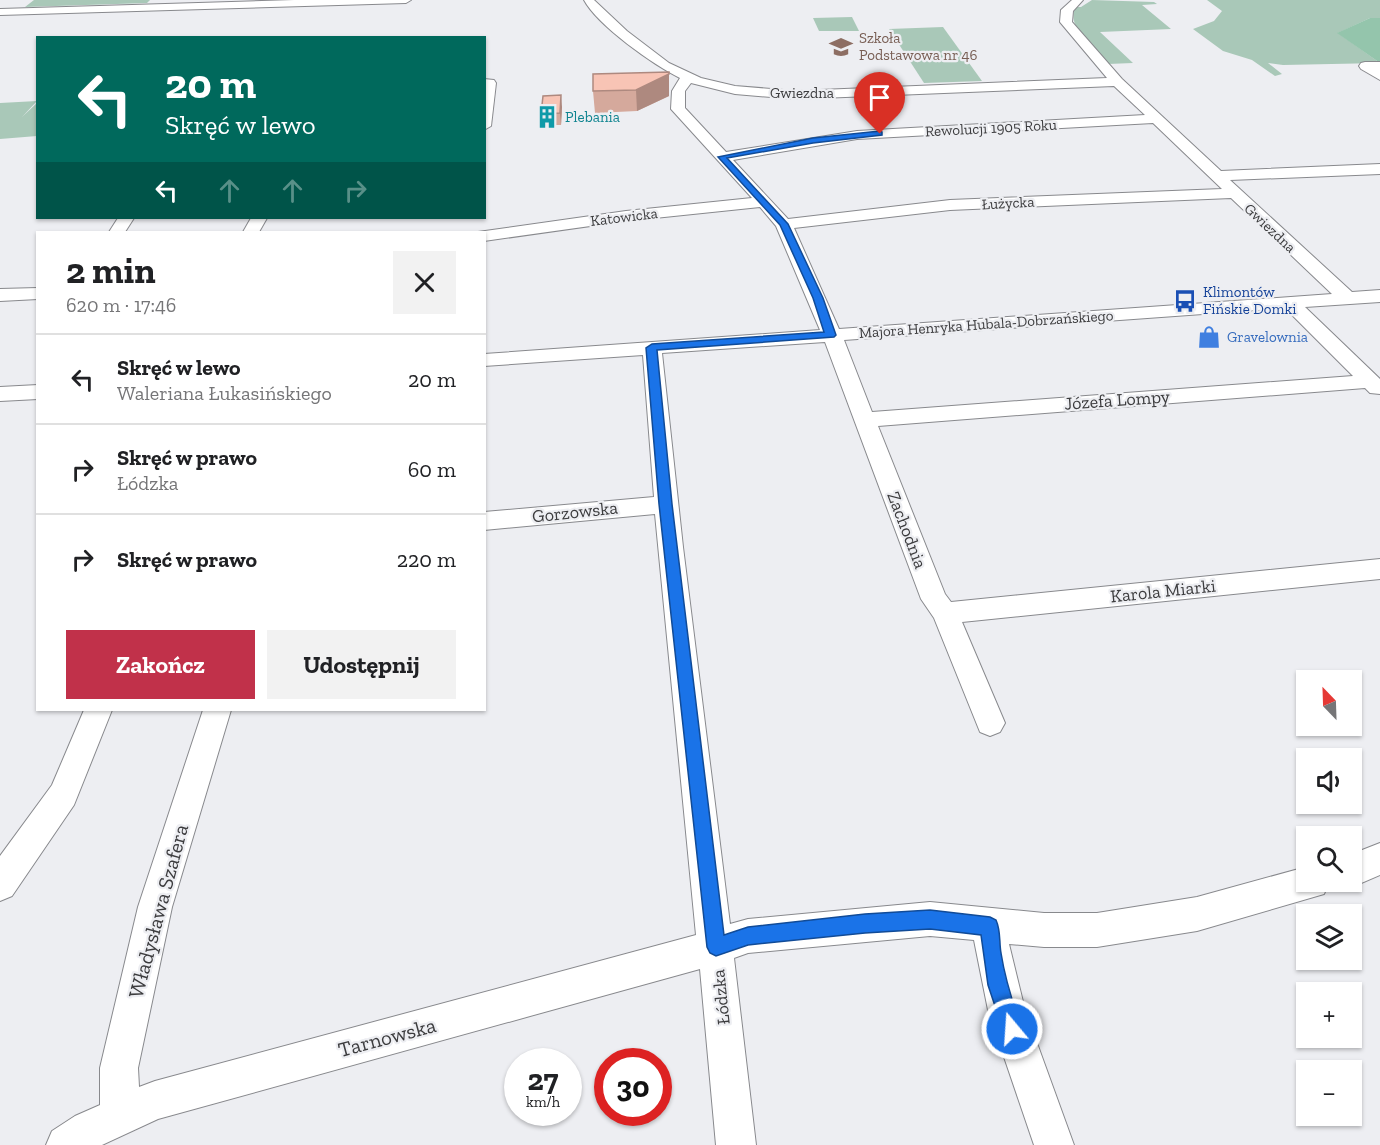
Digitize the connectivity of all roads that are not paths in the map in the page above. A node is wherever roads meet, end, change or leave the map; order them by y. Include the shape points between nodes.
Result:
1 (405, 0) edge
2 (590, 0) edge
3 (1078, 0) edge
4 (0, 12) edge
5 (1380, 66) edge
6 (1380, 76) edge
7 (689, 78) junction
8 (1117, 82) junction
9 (486, 83) edge
10 (486, 109) edge
11 (1155, 119) junction
12 (722, 157) junction
13 (1380, 169) edge
14 (1215, 176) junction
15 (1232, 193) junction
16 (763, 202) junction
17 (784, 224) junction
18 (486, 236) edge
19 (36, 293) edge
20 (0, 295) edge
21 (1380, 296) edge
22 (1347, 298) junction
23 (1289, 302) junction
24 (831, 335) junction
25 (652, 348) junction
26 (486, 360) edge
27 (1375, 386) edge
28 (36, 392) edge
29 (0, 394) edge
30 (864, 420) junction
31 (666, 504) junction
32 (486, 521) edge
33 (1380, 569) edge
34 (945, 613) junction
35 (98, 711) edge
36 (217, 711) edge
37 (990, 723) dead end
38 (1380, 859) edge
39 (1362, 866) edge
40 (0, 884) edge
41 (1296, 886) edge
42 (990, 926) junction
43 (716, 947) junction
44 (120, 1116) junction
45 (66, 1145) edge
46 (736, 1145) edge
47 (1054, 1145) edge

1 - 4 street
2 - 7 street, Gwiezdna via 593,7 657,61
3 - 8 street, Gwiezdna via 1067,10 1066,22
5 - 6 street via 1365,66
7 - 8 street, Gwiezdna via 735,90 786,95
7 - 12 street, Zachodnia via 677,92 678,109
8 - 11 street, Gwiezdna
9 - 10 street
11 - 12 street, Rewolucji 1905 Roku via 857,135
11 - 14 street, Gwiezdna
12 - 16 street, Zachodnia
13 - 14 street
14 - 15 street, Gwiezdna
15 - 17 street, Łużycka via 950,206
15 - 22 street, Gwiezdna
16 - 17 street, Zachodnia
16 - 18 street, Katowicka
17 - 24 street, Zachodnia
19 - 20 street
21 - 22 street, Majora Henryka Hubala-Dobrzańskiego
22 - 23 street, Majora Henryka Hubala-Dobrzańskiego
23 - 24 street, Majora Henryka Hubala-Dobrzańskiego
23 - 27 street
24 - 25 street, Majora Henryka Hubala-Dobrzańskiego
24 - 30 street, Zachodnia
25 - 26 street, Majora Henryka Hubala-Dobrzańskiego
25 - 31 street, Łódzka
27 - 30 street, Józefa Lompy
28 - 29 street
30 - 34 street, Zachodnia via 934,599
31 - 32 street, Gorzowska
31 - 43 street, Łódzka
33 - 34 street, Karola Miarki
34 - 37 street, Zachodnia
35 - 40 street via 63,795
36 - 44 street, Władysława Szafera via 155,906 119,1068
38 - 39 street
41 - 42 street, Tarnowska via 1197,914 1097,930
42 - 43 street, Tarnowska via 930,920 865,924 748,936
42 - 47 street via 998,985
43 - 44 street, Tarnowska via 155,1100
43 - 46 street, Łódzka
44 - 45 street, Tarnowska

